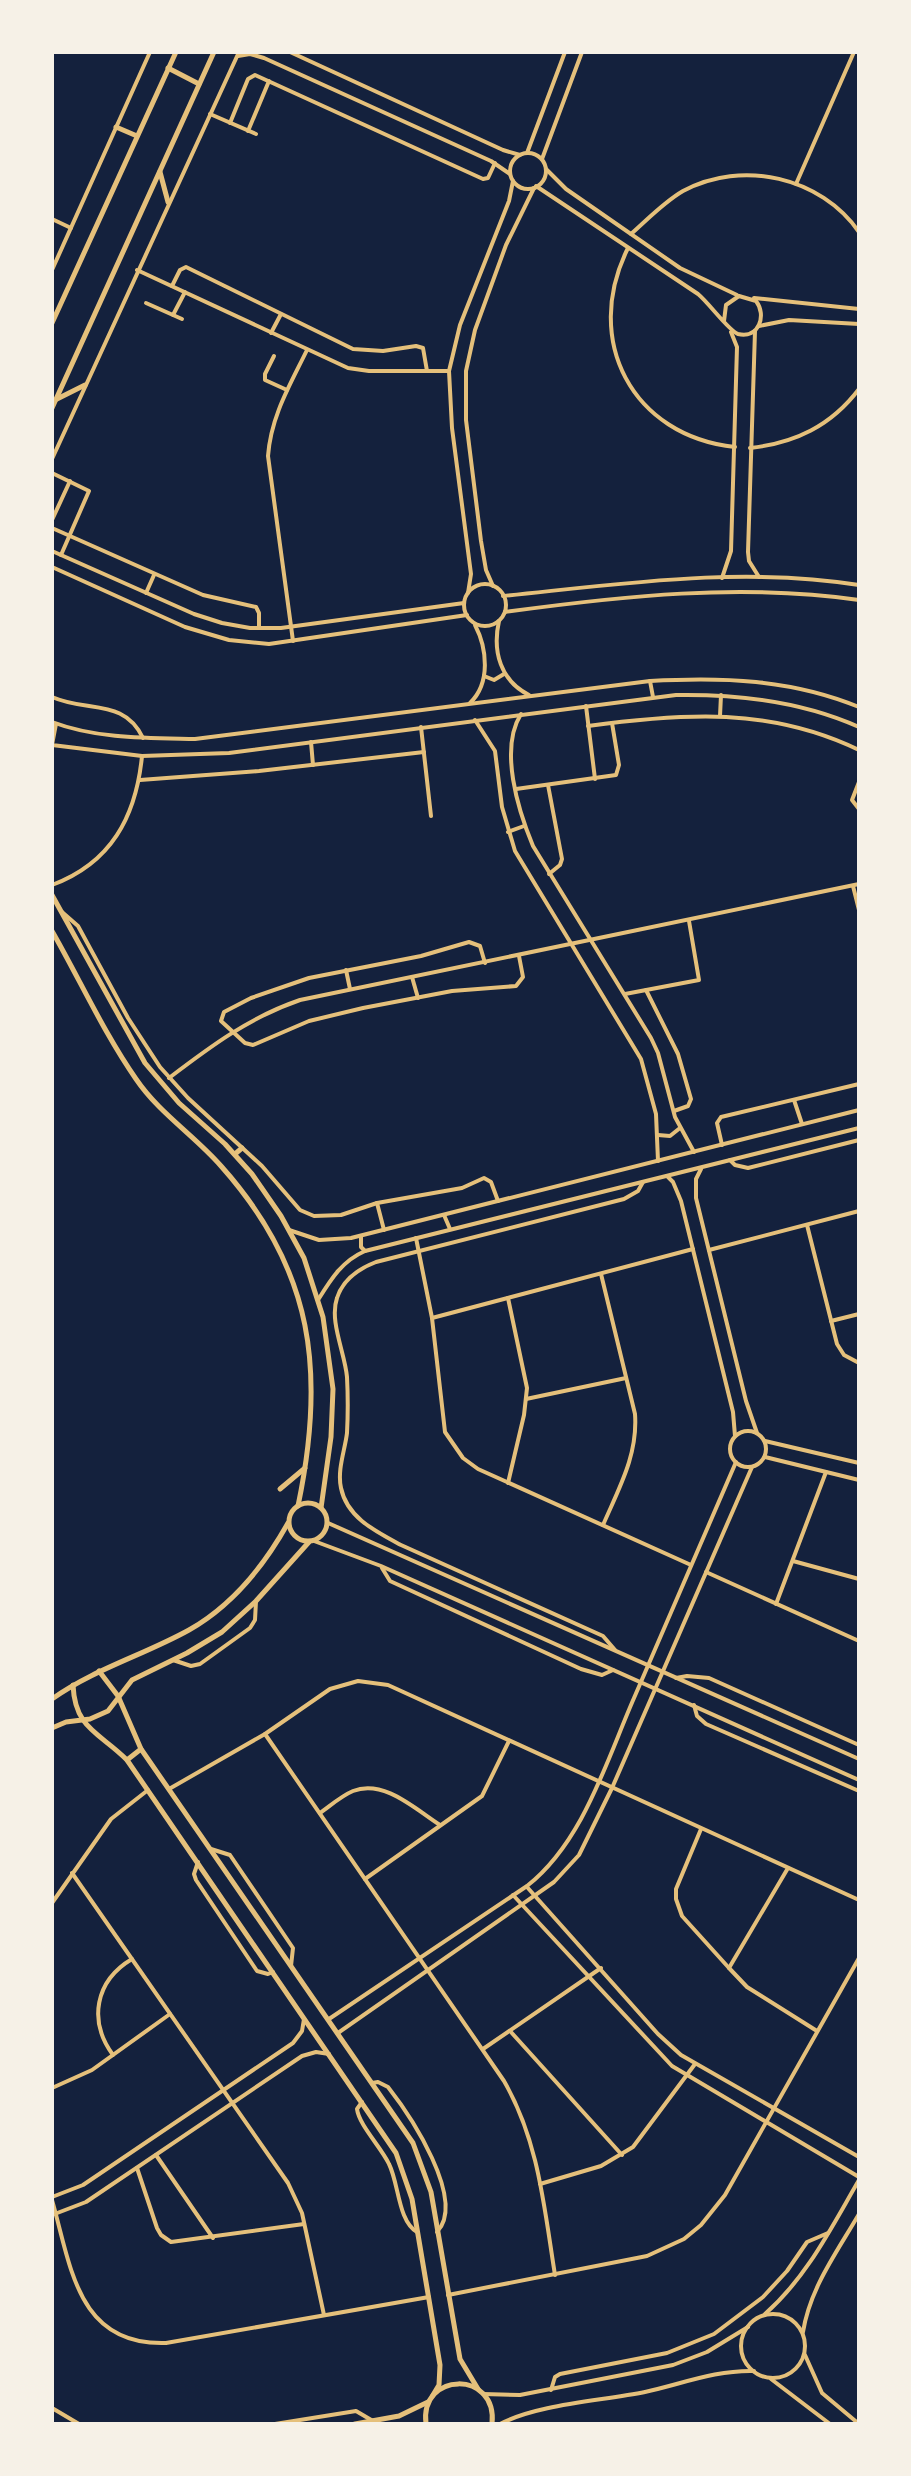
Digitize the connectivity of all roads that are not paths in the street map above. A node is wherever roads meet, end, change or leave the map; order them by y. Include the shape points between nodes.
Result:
1 (150, 52) edge
2 (176, 52) edge
3 (214, 52) edge
4 (290, 52) edge
5 (565, 52) edge
6 (582, 52) edge
7 (854, 52) edge
8 (238, 54) edge
9 (168, 68) junction
10 (269, 81) junction
11 (199, 84) junction
12 (210, 114) junction
13 (230, 123) junction
14 (116, 127) junction
15 (248, 131) junction
16 (256, 134) dead end
17 (137, 136) junction
18 (527, 153) junction
19 (520, 155) junction
20 (542, 159) junction
21 (495, 163) junction
22 (546, 169) junction
23 (159, 171) junction
24 (510, 174) junction
25 (513, 181) junction
26 (796, 184) junction
27 (535, 187) junction
28 (168, 202) junction
29 (52, 219) edge
30 (71, 228) junction
31 (859, 232) edge
32 (631, 234) junction
33 (628, 248) junction
34 (52, 270) edge
35 (137, 270) junction
36 (172, 286) junction
37 (185, 292) junction
38 (739, 296) junction
39 (750, 297) junction
40 (146, 303) dead end
41 (859, 309) edge
42 (281, 314) junction
43 (173, 315) junction
44 (182, 319) dead end
45 (724, 321) junction
46 (52, 323) edge
47 (859, 324) edge
48 (757, 328) junction
49 (730, 330) junction
50 (271, 333) junction
51 (307, 350) junction
52 (274, 356) dead end
53 (427, 371) junction
54 (449, 371) junction
55 (85, 385) junction
56 (859, 389) edge
57 (287, 390) junction
58 (56, 400) junction
59 (52, 408) edge
60 (735, 447) junction
61 (750, 448) junction
62 (52, 459) edge
63 (52, 473) edge
64 (70, 481) junction
65 (52, 520) edge
66 (52, 528) edge
67 (70, 538) junction
68 (52, 551) edge
69 (61, 555) junction
70 (52, 567) edge
71 (154, 575) junction
72 (759, 577) junction
73 (722, 578) junction
74 (859, 585) edge
75 (493, 586) junction
76 (146, 593) junction
77 (468, 593) junction
78 (503, 596) junction
79 (859, 600) edge
80 (464, 603) junction
81 (505, 612) junction
82 (467, 615) junction
83 (499, 621) junction
84 (474, 623) junction
85 (291, 627) junction
86 (259, 628) junction
87 (293, 641) junction
88 (504, 674) junction
89 (484, 676) junction
90 (650, 681) junction
91 (721, 695) junction
92 (52, 697) edge
93 (531, 697) junction
94 (653, 697) junction
95 (468, 705) junction
96 (586, 706) junction
97 (859, 707) edge
98 (521, 714) junction
99 (720, 716) junction
100 (475, 720) junction
101 (54, 723) edge
102 (612, 723) junction
103 (588, 726) junction
104 (421, 727) junction
105 (859, 727) edge
106 (143, 738) junction
107 (311, 742) junction
108 (52, 745) edge
109 (859, 750) edge
110 (424, 752) junction
111 (142, 756) junction
112 (313, 765) junction
113 (595, 779) junction
114 (140, 780) junction
115 (859, 782) edge
116 (548, 785) junction
117 (516, 789) junction
118 (859, 809) edge
119 (431, 816) dead end
120 (524, 826) junction
121 (507, 832) junction
122 (549, 874) junction
123 (859, 884) edge
124 (52, 885) edge
125 (853, 886) junction
126 (52, 895) edge
127 (60, 910) junction
128 (859, 910) edge
129 (689, 921) junction
130 (52, 931) edge
131 (590, 941) junction
132 (572, 945) junction
133 (519, 956) junction
134 (485, 963) junction
135 (346, 970) junction
136 (412, 977) junction
137 (350, 989) junction
138 (646, 990) junction
139 (625, 994) junction
140 (418, 998) junction
141 (232, 1031) junction
142 (169, 1078) junction
143 (859, 1084) edge
144 (794, 1100) junction
145 (859, 1110) edge
146 (674, 1111) junction
147 (802, 1125) junction
148 (680, 1128) junction
149 (859, 1128) edge
150 (658, 1135) junction
151 (859, 1140) edge
152 (722, 1145) junction
153 (242, 1148) junction
154 (694, 1152) junction
155 (235, 1154) junction
156 (730, 1160) junction
157 (658, 1161) junction
158 (702, 1167) junction
159 (667, 1176) junction
160 (643, 1182) junction
161 (498, 1201) junction
162 (377, 1203) junction
163 (859, 1211) edge
164 (444, 1215) junction
165 (807, 1225) junction
166 (450, 1229) junction
167 (289, 1230) junction
168 (384, 1230) junction
169 (361, 1236) junction
170 (416, 1238) junction
171 (693, 1249) junction
172 (709, 1250) junction
173 (365, 1251) junction
174 (420, 1252) junction
175 (601, 1273) junction
176 (508, 1298) junction
177 (318, 1300) junction
178 (859, 1314) edge
179 (432, 1318) junction
180 (831, 1321) junction
181 (859, 1363) edge
182 (626, 1378) junction
183 (526, 1399) junction
184 (757, 1433) junction
185 (735, 1436) junction
186 (765, 1441) junction
187 (765, 1457) junction
188 (736, 1462) junction
189 (859, 1463) edge
190 (752, 1467) junction
191 (306, 1468) junction
192 (826, 1472) junction
193 (859, 1480) edge
194 (508, 1483) junction
195 (280, 1489) dead end
196 (298, 1506) junction
197 (321, 1508) junction
198 (288, 1523) junction
199 (328, 1523) junction
200 (603, 1525) junction
201 (311, 1541) junction
202 (401, 1545) junction
203 (398, 1554) junction
204 (793, 1561) junction
205 (691, 1565) junction
206 (381, 1566) junction
207 (706, 1572) junction
208 (859, 1579) edge
209 (256, 1601) junction
210 (776, 1604) junction
211 (859, 1641) edge
212 (615, 1650) junction
213 (173, 1660) junction
214 (648, 1665) junction
215 (613, 1670) junction
216 (99, 1671) junction
217 (663, 1672) junction
218 (676, 1678) junction
219 (641, 1682) junction
220 (73, 1685) junction
221 (655, 1688) junction
222 (118, 1696) junction
223 (52, 1699) edge
224 (694, 1705) junction
225 (81, 1720) junction
226 (52, 1728) edge
227 (265, 1734) junction
228 (509, 1741) junction
229 (859, 1745) edge
230 (141, 1749) junction
231 (859, 1759) edge
232 (127, 1760) junction
233 (859, 1780) edge
234 (597, 1782) junction
235 (612, 1788) junction
236 (169, 1789) junction
237 (148, 1790) junction
238 (859, 1791) edge
239 (320, 1813) junction
240 (441, 1826) junction
241 (701, 1829) junction
242 (211, 1849) junction
243 (198, 1862) junction
244 (788, 1868) junction
245 (72, 1873) junction
246 (365, 1879) junction
247 (527, 1886) junction
248 (513, 1895) junction
249 (535, 1896) junction
250 (859, 1900) edge
251 (52, 1903) edge
252 (522, 1905) junction
253 (420, 1958) junction
254 (859, 1958) edge
255 (133, 1959) junction
256 (291, 1966) junction
257 (601, 1968) junction
258 (729, 1968) junction
259 (429, 1971) junction
260 (273, 1972) junction
261 (588, 1977) junction
262 (170, 2014) junction
263 (304, 2016) junction
264 (329, 2019) junction
265 (510, 2031) junction
266 (817, 2031) junction
267 (338, 2033) junction
268 (483, 2049) junction
269 (329, 2054) junction
270 (113, 2055) junction
271 (695, 2064) junction
272 (686, 2075) junction
273 (372, 2083) junction
274 (52, 2088) edge
275 (224, 2090) junction
276 (362, 2102) junction
277 (233, 2103) junction
278 (772, 2108) junction
279 (765, 2122) junction
280 (156, 2155) junction
281 (622, 2155) junction
282 (859, 2157) edge
283 (137, 2168) junction
284 (859, 2178) edge
285 (540, 2184) junction
286 (52, 2198) edge
287 (54, 2214) edge
288 (859, 2214) edge
289 (304, 2224) junction
290 (418, 2232) junction
291 (437, 2232) junction
292 (828, 2233) junction
293 (213, 2238) junction
294 (555, 2275) junction
295 (448, 2295) junction
296 (429, 2297) junction
297 (324, 2315) junction
298 (763, 2316) junction
299 (748, 2327) junction
300 (803, 2335) junction
301 (804, 2354) junction
302 (754, 2371) junction
303 (769, 2377) junction
304 (551, 2390) junction
305 (480, 2392) junction
306 (433, 2395) junction
307 (429, 2401) junction
308 (52, 2408) edge
309 (373, 2421) junction
310 (79, 2424) edge
311 (275, 2424) edge
312 (355, 2424) edge
313 (426, 2424) edge
314 (492, 2424) edge
315 (500, 2424) edge
316 (830, 2424) edge
317 (859, 2424) edge

1 - 14 street
2 - 9 street
3 - 11 street
4 - 19 street
5 - 18 street
6 - 20 street
7 - 26 street
8 - 12 street
8 - 21 street via 257,55
9 - 11 street
9 - 17 street
10 - 13 street via 251,76
10 - 15 street
10 - 21 street via 483,179
11 - 23 street
12 - 13 street
12 - 28 street
13 - 15 street
14 - 17 street
14 - 30 street
15 - 16 street
17 - 46 street
18 - 19 street
18 - 20 street
19 - 24 street
20 - 22 street
21 - 24 street
22 - 27 street
22 - 32 street
23 - 28 street
23 - 58 street
24 - 25 street
25 - 27 street
25 - 54 street via 460,325
26 - 31 street via 828,201
26 - 32 street via 754,175 711,180 666,202
27 - 33 street
27 - 75 street via 506,245 466,371 475,496
28 - 35 street
29 - 30 street
30 - 34 street
32 - 38 street via 680,268
33 - 45 street via 698,294
33 - 60 street via 616,276 610,314 623,374 647,408 671,427 701,441
35 - 36 street
35 - 55 street
36 - 37 street
36 - 42 street via 186,267
37 - 43 street
37 - 50 street
38 - 39 street
38 - 45 street via 726,305
39 - 41 street
39 - 48 street via 762,313
40 - 43 street
42 - 50 street
42 - 53 street via 353,349 420,346
43 - 44 street
45 - 49 street
47 - 48 street via 776,320
48 - 49 street via 742,335
48 - 61 street
49 - 60 street via 737,347
50 - 51 street
51 - 53 street via 358,370
51 - 57 street
52 - 57 street via 265,380
53 - 54 street
54 - 77 street via 471,574
55 - 58 street
55 - 62 street
56 - 61 street via 813,431
57 - 85 street via 272,427 268,456
58 - 59 street
60 - 73 street via 731,551
61 - 72 street via 748,552
63 - 64 street
64 - 65 street
64 - 67 street via 87,488 90,495
66 - 67 street
67 - 69 street
67 - 71 street
68 - 69 street
69 - 76 street
70 - 87 street via 207,635 251,643
71 - 76 street
71 - 86 street via 203,595 256,607
72 - 73 street
72 - 74 street
73 - 78 street
75 - 77 street
75 - 78 street
76 - 86 street via 222,623
77 - 80 street
78 - 81 street
79 - 81 street via 772,592 678,593
80 - 82 street
80 - 85 street
81 - 83 street
82 - 84 street
82 - 87 street
83 - 84 street
83 - 88 street via 497,644
84 - 89 street via 484,647
85 - 86 street
85 - 87 street
88 - 89 street via 494,680
88 - 93 street
89 - 95 street
90 - 93 street
90 - 94 street
90 - 97 street via 759,681
91 - 94 street
91 - 99 street
91 - 105 street via 800,707
92 - 106 street via 119,711 135,722
93 - 95 street
94 - 96 street
95 - 106 street via 238,735
96 - 98 street
96 - 103 street
98 - 100 street
98 - 117 street via 511,740
99 - 102 street
99 - 109 street via 790,726
100 - 104 street
100 - 121 street via 495,751
101 - 106 street
101 - 108 street
102 - 103 street
102 - 113 street via 619,770 613,777
103 - 113 street
104 - 107 street
104 - 110 street
107 - 111 street via 229,753
107 - 112 street
108 - 111 street
110 - 112 street
110 - 119 street
111 - 114 street
112 - 114 street
113 - 116 street
114 - 124 street via 134,804 110,845 89,867
115 - 118 street via 852,800
116 - 117 street
116 - 122 street via 562,859
117 - 120 street
120 - 121 street
120 - 122 street
121 - 132 street
122 - 131 street
123 - 125 street
125 - 128 street
125 - 129 street
126 - 127 street
127 - 142 street via 78,926 144,1045
127 - 155 street via 145,1063
129 - 131 street
129 - 138 street via 699,980
130 - 191 street via 136,1080 237,1184 284,1261 309,1335 313,1392
131 - 132 street
131 - 139 street
132 - 133 street
132 - 150 street via 641,1059 654,1098
133 - 134 street
133 - 140 street via 523,977 516,986
134 - 135 street via 480,946 469,942
134 - 136 street
135 - 137 street
135 - 141 street via 291,983 238,1004 221,1017
136 - 137 street
136 - 140 street
137 - 141 street via 277,1008
138 - 139 street
138 - 146 street via 669,1032 691,1099
139 - 146 street via 658,1053
140 - 141 street via 309,1021 257,1045 245,1043
141 - 142 street
142 - 153 street
143 - 144 street
144 - 147 street
144 - 152 street via 721,1117 717,1123
145 - 147 street
146 - 148 street
147 - 152 street
148 - 150 street via 670,1136
148 - 154 street
149 - 156 street
150 - 157 street
151 - 156 street via 748,1168
152 - 154 street
153 - 155 street
153 - 162 street via 300,1210 329,1217
154 - 157 street
155 - 167 street
156 - 158 street
157 - 161 street
158 - 159 street
158 - 172 street via 696,1198
159 - 160 street
159 - 171 street via 678,1190
160 - 166 street
160 - 174 street via 624,1199
161 - 162 street via 484,1178 455,1190
161 - 164 street
162 - 168 street
163 - 165 street
164 - 166 street
164 - 168 street
165 - 172 street
165 - 180 street
166 - 170 street
167 - 169 street via 319,1240
167 - 177 street
168 - 169 street
169 - 173 street
170 - 173 street
170 - 174 street
171 - 175 street
171 - 185 street
172 - 184 street
173 - 177 street via 339,1268
174 - 179 street
174 - 202 street via 355,1272 341,1288 334,1308 348,1402 341,1489 358,1517
175 - 176 street
175 - 182 street
176 - 179 street
176 - 183 street
177 - 197 street via 333,1389
178 - 180 street
179 - 194 street via 445,1432 463,1458
180 - 181 street via 840,1350
182 - 183 street
182 - 200 street via 635,1443
183 - 194 street
184 - 185 street via 745,1430
184 - 186 street
185 - 188 street via 730,1446
186 - 187 street
186 - 189 street
187 - 190 street
187 - 192 street
188 - 190 street
188 - 205 street
190 - 207 street
191 - 195 street
191 - 196 street
192 - 193 street
192 - 204 street
194 - 200 street
196 - 197 street via 310,1503
196 - 198 street
197 - 199 street
198 - 201 street via 297,1538
198 - 216 street via 263,1564 221,1608 191,1629
199 - 201 street via 324,1534
199 - 203 street
200 - 205 street
201 - 206 street
201 - 209 street
202 - 203 street
202 - 212 street via 603,1636
203 - 212 street
204 - 208 street
204 - 210 street
205 - 214 street
206 - 215 street
206 - 215 street via 390,1581 581,1669 602,1675
207 - 210 street
207 - 217 street
209 - 213 street via 222,1632
209 - 213 street via 250,1628 200,1664
210 - 211 street
212 - 214 street
213 - 222 street via 143,1673
214 - 217 street
214 - 219 street
215 - 219 street
216 - 220 street
216 - 222 street
217 - 218 street
217 - 221 street
218 - 229 street via 709,1678
218 - 231 street
219 - 221 street
219 - 234 street
220 - 223 street
220 - 225 street
221 - 224 street
221 - 235 street
222 - 225 street via 108,1711
222 - 230 street
224 - 233 street
224 - 238 street via 706,1724
225 - 226 street
225 - 232 street
227 - 228 street via 330,1689 358,1681 388,1685
227 - 236 street
227 - 239 street
228 - 234 street
228 - 240 street via 482,1796
230 - 232 street
230 - 236 street
232 - 237 street
234 - 235 street
234 - 247 street via 565,1847
235 - 241 street
235 - 249 street via 579,1855
236 - 242 street
237 - 243 street
237 - 245 street via 111,1819
239 - 240 street via 355,1790 373,1788
239 - 246 street
240 - 246 street
241 - 244 street
241 - 258 street via 678,1880 676,1899 682,1916
242 - 256 street
242 - 256 street via 227,1852 238,1866 293,1948
243 - 260 street
243 - 260 street via 196,1880 257,1971
244 - 250 street
244 - 258 street
245 - 251 street
245 - 255 street
246 - 253 street
247 - 248 street
247 - 249 street
248 - 252 street
248 - 253 street
249 - 252 street
249 - 257 street
252 - 259 street
252 - 261 street
253 - 259 street
253 - 264 street
254 - 266 street
255 - 262 street
255 - 270 street via 112,1974 97,2008 100,2033
256 - 264 street
257 - 261 street
257 - 271 street via 669,2045
258 - 266 street via 747,1987
259 - 267 street
259 - 268 street
260 - 263 street
261 - 265 street
261 - 272 street via 659,2054
262 - 270 street
262 - 275 street
263 - 269 street
263 - 275 street via 293,2043
264 - 267 street
265 - 268 street
265 - 281 street
266 - 278 street
267 - 273 street
268 - 285 street via 523,2117
269 - 276 street
269 - 277 street via 302,2056
270 - 274 street
271 - 272 street
271 - 278 street
272 - 279 street
272 - 281 street via 642,2138
273 - 291 street via 418,2155
273 - 291 street via 388,2087 430,2152 446,2215
275 - 277 street
275 - 286 street via 83,2185
276 - 290 street via 402,2164
276 - 290 street via 359,2118 390,2165 404,2218
277 - 280 street
277 - 289 street via 288,2183
278 - 279 street
278 - 282 street
279 - 284 street
279 - 294 street via 713,2211 684,2239 647,2256
280 - 283 street
280 - 293 street
281 - 285 street
283 - 287 street via 86,2202
283 - 293 street via 161,2235 174,2243
284 - 292 street
285 - 294 street
286 - 287 street
287 - 297 street via 84,2304 99,2323 120,2336 166,2343
288 - 300 street via 816,2288
289 - 293 street
289 - 297 street
290 - 296 street
291 - 295 street
292 - 298 street via 798,2281
292 - 304 street via 807,2242 763,2297 714,2334 667,2353 560,2374
294 - 295 street
295 - 305 street via 460,2359
296 - 297 street
296 - 306 street via 440,2365
298 - 299 street
298 - 300 street via 787,2317
299 - 302 street via 742,2354
299 - 304 street via 673,2365
300 - 301 street
301 - 303 street via 795,2370
301 - 317 street via 822,2393
302 - 303 street
302 - 315 street via 714,2373 646,2392 525,2413
303 - 316 street
304 - 305 street via 512,2396
305 - 306 street via 455,2384
305 - 314 street via 490,2406
306 - 307 street
307 - 309 street via 411,2412
307 - 313 street
308 - 310 street
309 - 311 street via 356,2411
309 - 312 street

